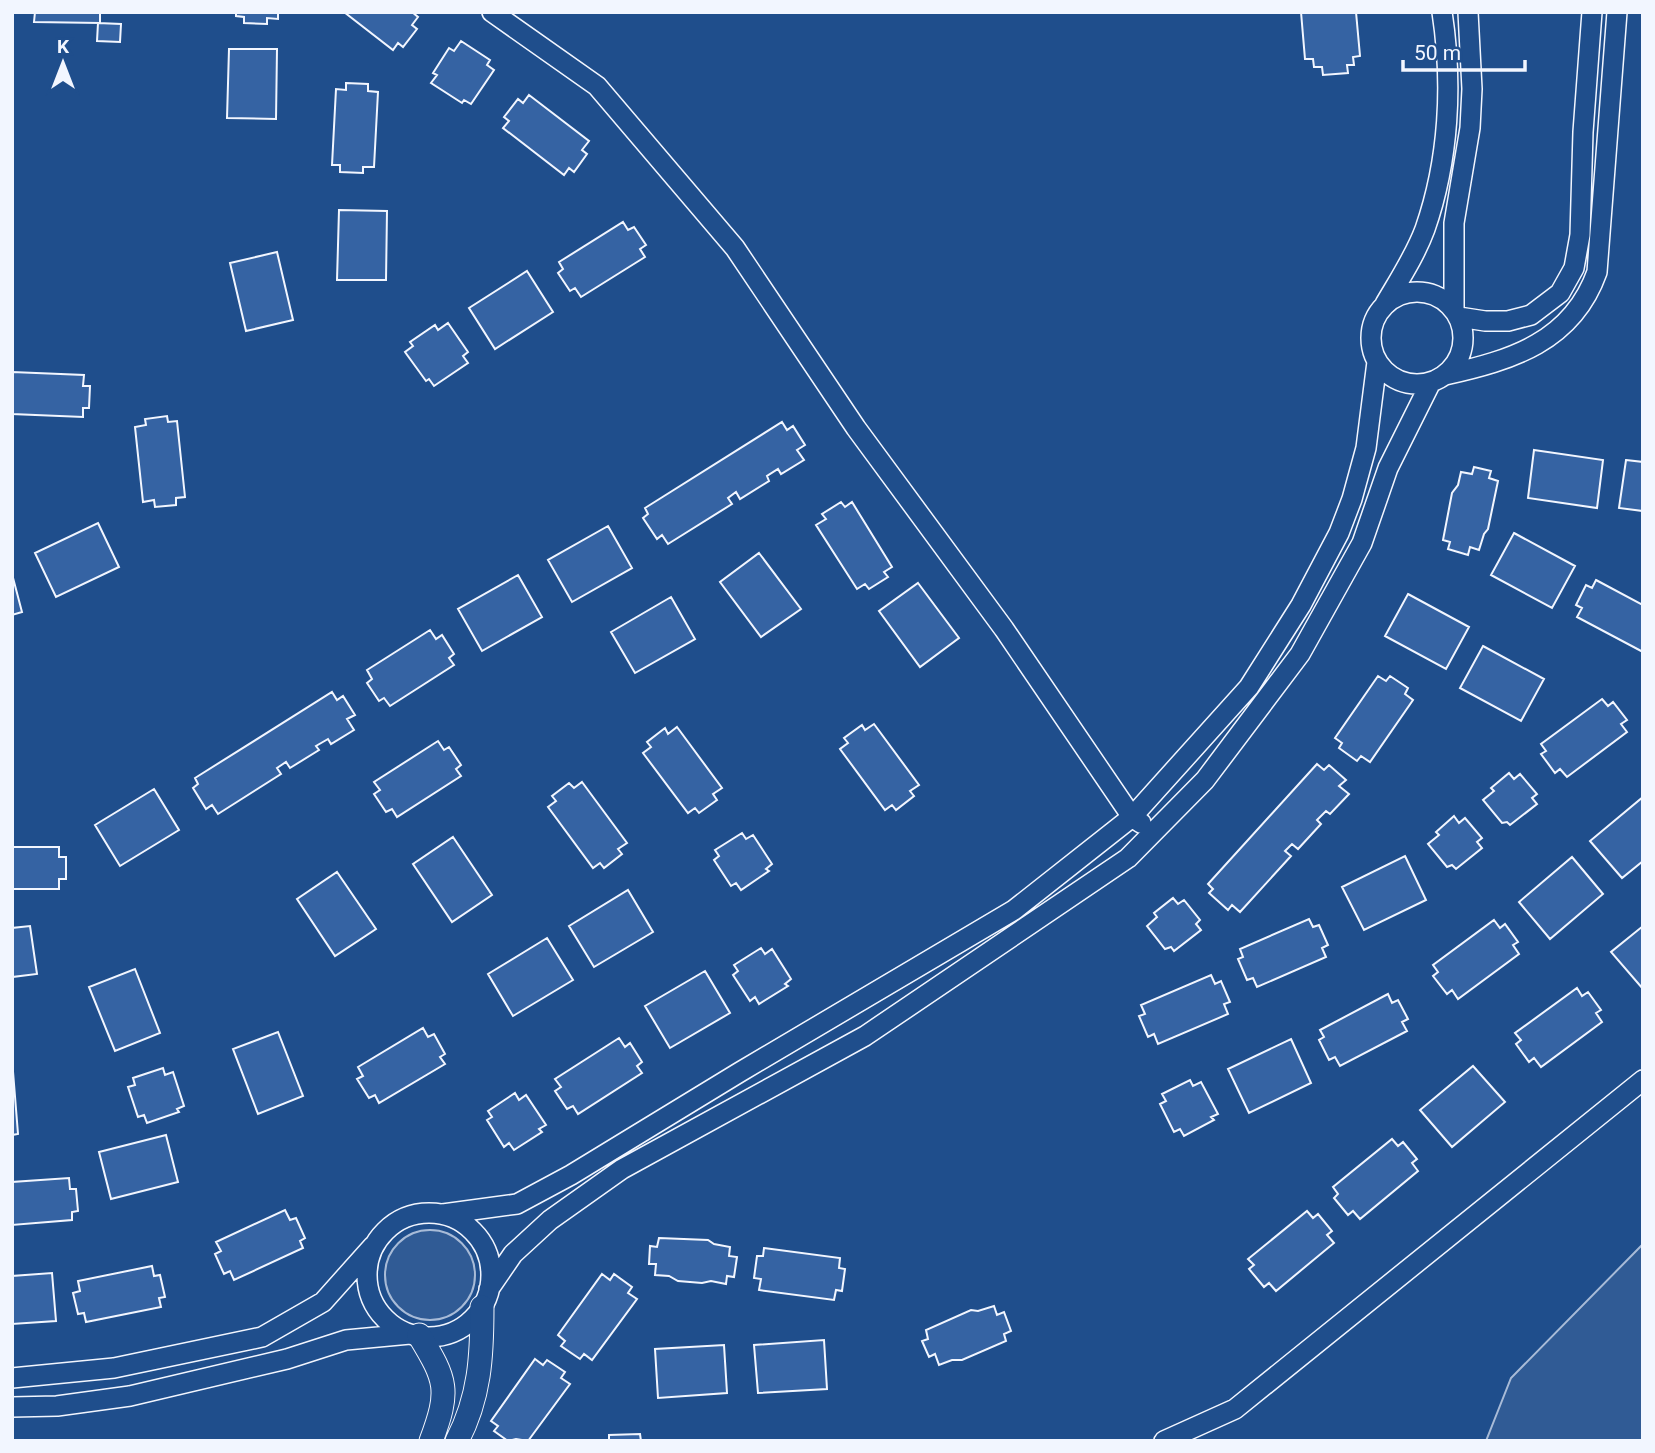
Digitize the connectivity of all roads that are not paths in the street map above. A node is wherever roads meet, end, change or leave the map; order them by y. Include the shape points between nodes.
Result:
1 (492, 12) edge
2 (1442, 12) edge
3 (1468, 12) edge
4 (1592, 12) edge
5 (1617, 12) edge
6 (522, 22) edge
7 (1385, 304) junction
8 (1456, 312) junction
9 (1377, 362) junction
10 (1438, 379) junction
11 (1132, 817) junction
12 (1153, 832) junction
13 (1643, 1080) edge
14 (443, 1214) junction
15 (373, 1246) junction
16 (486, 1298) junction
17 (414, 1335) junction
18 (12, 1378) edge
19 (12, 1407) edge
20 (431, 1441) edge
21 (457, 1441) edge
22 (1164, 1441) edge

1 - 6 street
2 - 7 street via 1448,117 1440,174 1424,230
3 - 8 street via 1472,89 1454,223
4 - 8 street via 1580,235 1574,268 1560,293 1531,315 1485,321
5 - 10 street via 1597,272 1589,294 1566,325 1540,344
6 - 11 street via 597,86 735,248 856,428 1004,629
7 - 8 street via 1398,295 1429,292 1443,298
7 - 9 street via 1371,332
8 - 10 street via 1465,336 1462,351 1456,365
9 - 10 street via 1402,382
9 - 11 street via 1366,448 1352,499 1301,605 1249,687
10 - 12 street via 1388,468 1362,543 1300,654 1205,780
11 - 12 street
11 - 14 street via 1014,910 571,1175 517,1204
12 - 16 street via 1128,858 865,1036 622,1168 550,1220 513,1254
13 - 22 street via 1235,1409
14 - 15 street via 404,1217 386,1229
14 - 16 street via 476,1234 486,1251 491,1270
15 - 17 street via 367,1288 376,1308 391,1324
15 - 18 street via 323,1302 262,1337 114,1367
16 - 17 street via 469,1322 453,1332
16 - 21 main road via 479,1377
17 - 19 street via 346,1340 287,1359 130,1396
17 - 20 main road via 435,1360 442,1381 444,1406

